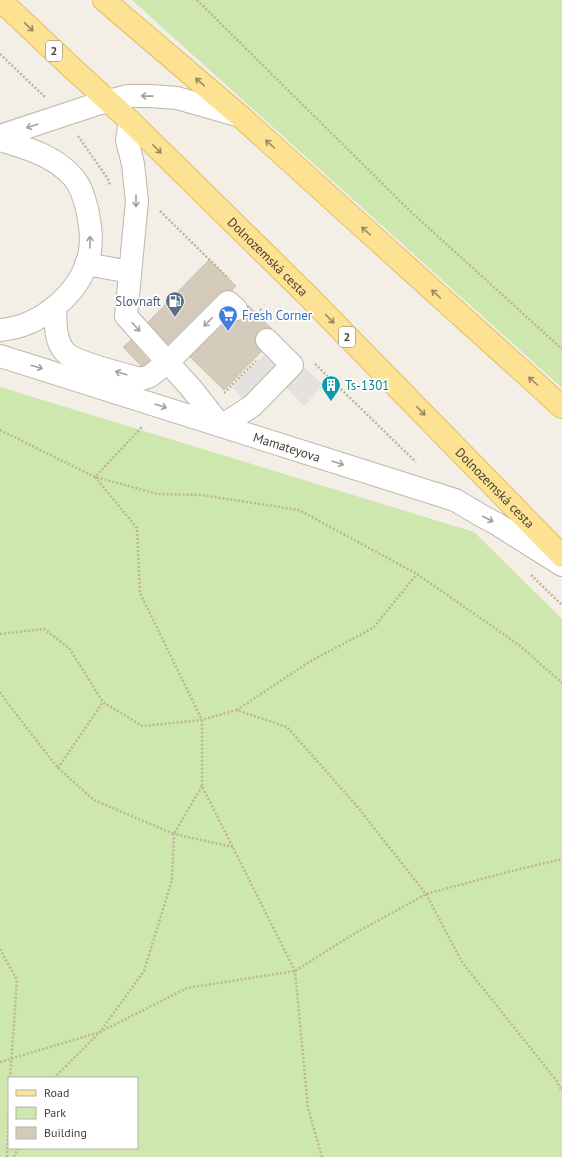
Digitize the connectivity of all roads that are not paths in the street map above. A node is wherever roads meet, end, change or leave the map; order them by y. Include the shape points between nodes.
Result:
1 (0, 0) edge
2 (104, 0) edge
3 (108, 101) junction
4 (240, 116) junction
5 (130, 121) junction
6 (0, 136) edge
7 (0, 140) edge
8 (86, 264) junction
9 (130, 272) junction
10 (55, 307) junction
11 (236, 309) dead end
12 (0, 330) edge
13 (270, 343) road end
14 (0, 356) edge
15 (168, 362) junction
16 (562, 408) edge
17 (221, 426) junction
18 (562, 556) edge
19 (562, 565) edge

1 -> 3 main road, Dolnozemská cesta / 2
4 -> 2 main road
4 -> 3 street via 167,97 127,96
3 - 5 main road, Dolnozemská cesta / 2
3 -> 6 street
16 -> 4 main road
5 -> 9 street via 127,140 133,164 137,201
5 -> 18 main road, Dolnozemská cesta / 2 via 309,297
8 -> 7 street via 90,251 90,222 83,193 73,177 62,166 34,151
8 - 9 street
8 - 10 street via 75,286
9 -> 15 street via 126,316
10 - 12 street via 36,320
15 -> 10 street via 150,376 141,379 79,360 65,352 60,344
11 -> 15 street via 228,302
13 - 17 street via 292,365 252,406
14 -> 17 street, Mamateyova
15 - 17 street
17 -> 19 street, Mamateyova via 455,500

